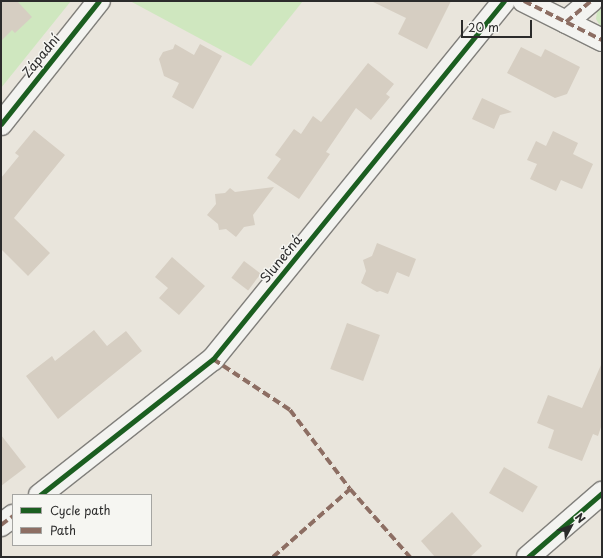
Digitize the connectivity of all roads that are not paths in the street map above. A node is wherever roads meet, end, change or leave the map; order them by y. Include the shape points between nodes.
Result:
1 (99, 1) edge
2 (504, 1) edge
3 (524, 1) edge
4 (591, 1) edge
5 (566, 22) junction
6 (602, 40) edge
7 (1, 124) edge
8 (602, 493) edge
9 (41, 494) edge
10 (12, 517) edge
11 (1, 525) edge
12 (528, 557) edge

1 - 7 street, Západní
2 - 9 street, Slunečná via 213,359
3 - 5 street
4 - 5 street
5 - 6 street
8 - 12 street
10 - 11 street

